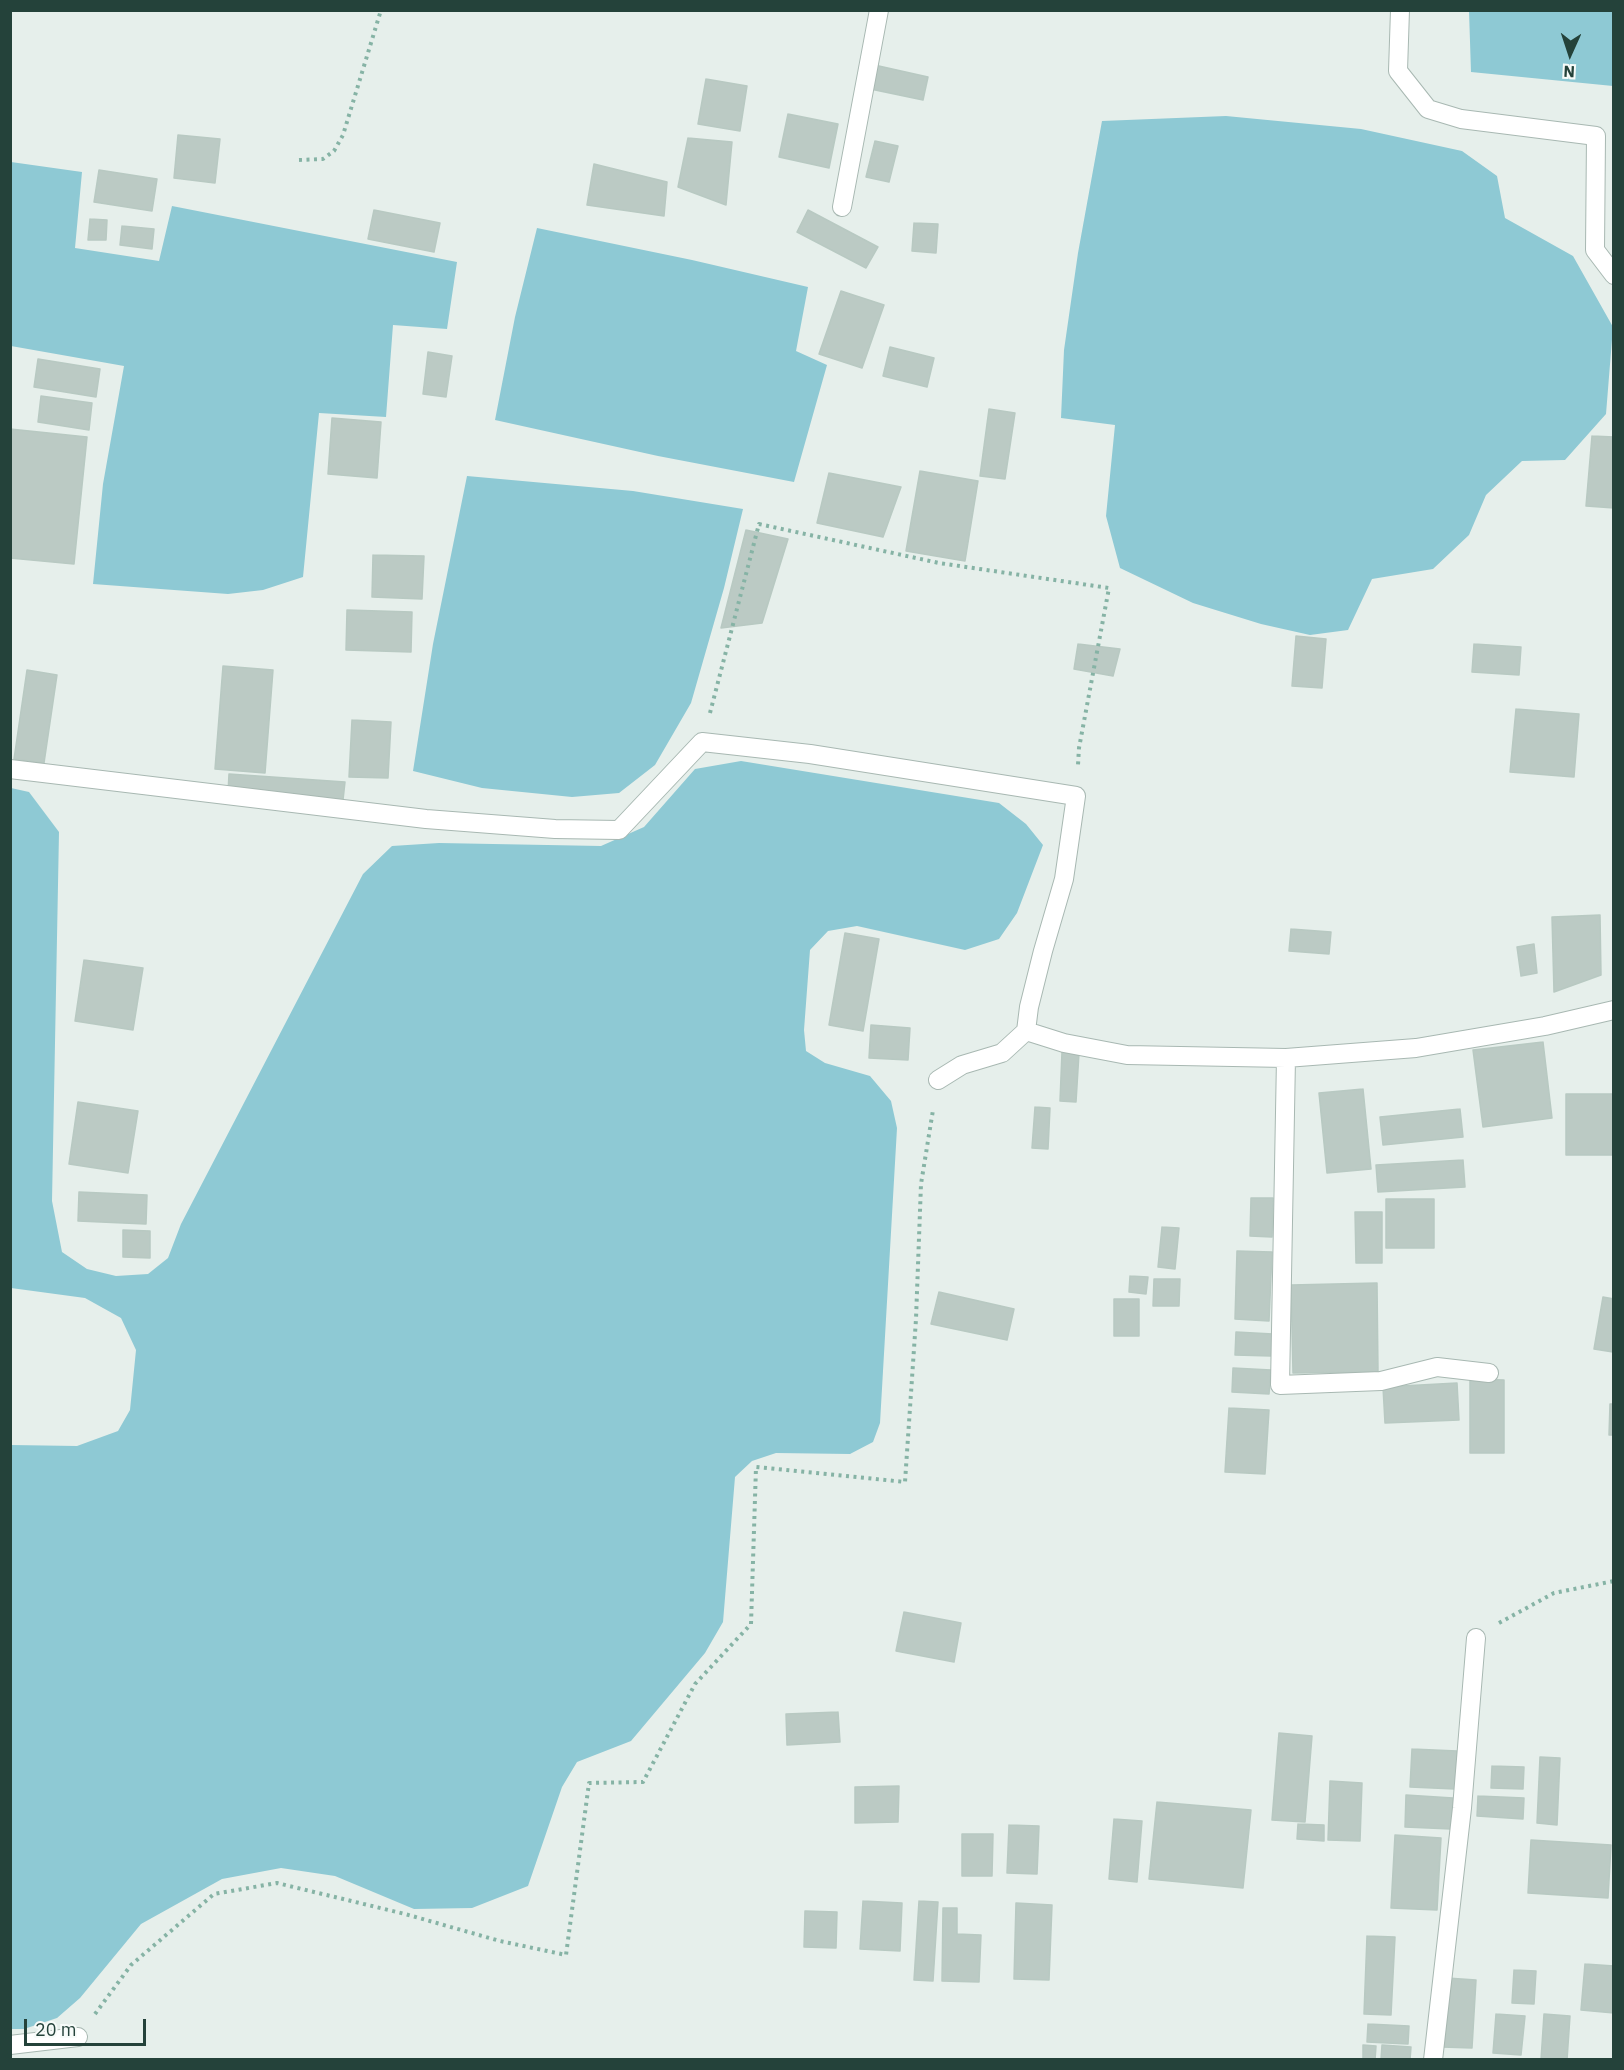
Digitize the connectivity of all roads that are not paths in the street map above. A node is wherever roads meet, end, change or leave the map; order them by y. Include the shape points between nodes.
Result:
1 (879, 10) edge
2 (1400, 10) edge
3 (1605, 137) edge
4 (842, 207) dead end
5 (1614, 274) edge
6 (10, 769) edge
7 (1614, 1010) edge
8 (1026, 1031) junction
9 (1286, 1058) junction
10 (938, 1080) road end
11 (1489, 1373) dead end
12 (1476, 1638) road end
13 (78, 2037) road end
14 (10, 2045) edge
15 (1433, 2060) edge

1 - 4 street
2 - 3 street via 1398,71 1428,109 1461,119
3 - 5 street via 1595,250
6 - 8 street via 426,819 555,829 619,830 702,742 810,754 1076,796 1065,879 1043,951
7 - 9 street via 1416,1048
8 - 9 street via 1127,1055
8 - 10 street via 1002,1053 962,1065
9 - 11 street via 1280,1385 1381,1381 1437,1367
12 - 15 street via 1462,1808
13 - 14 street

